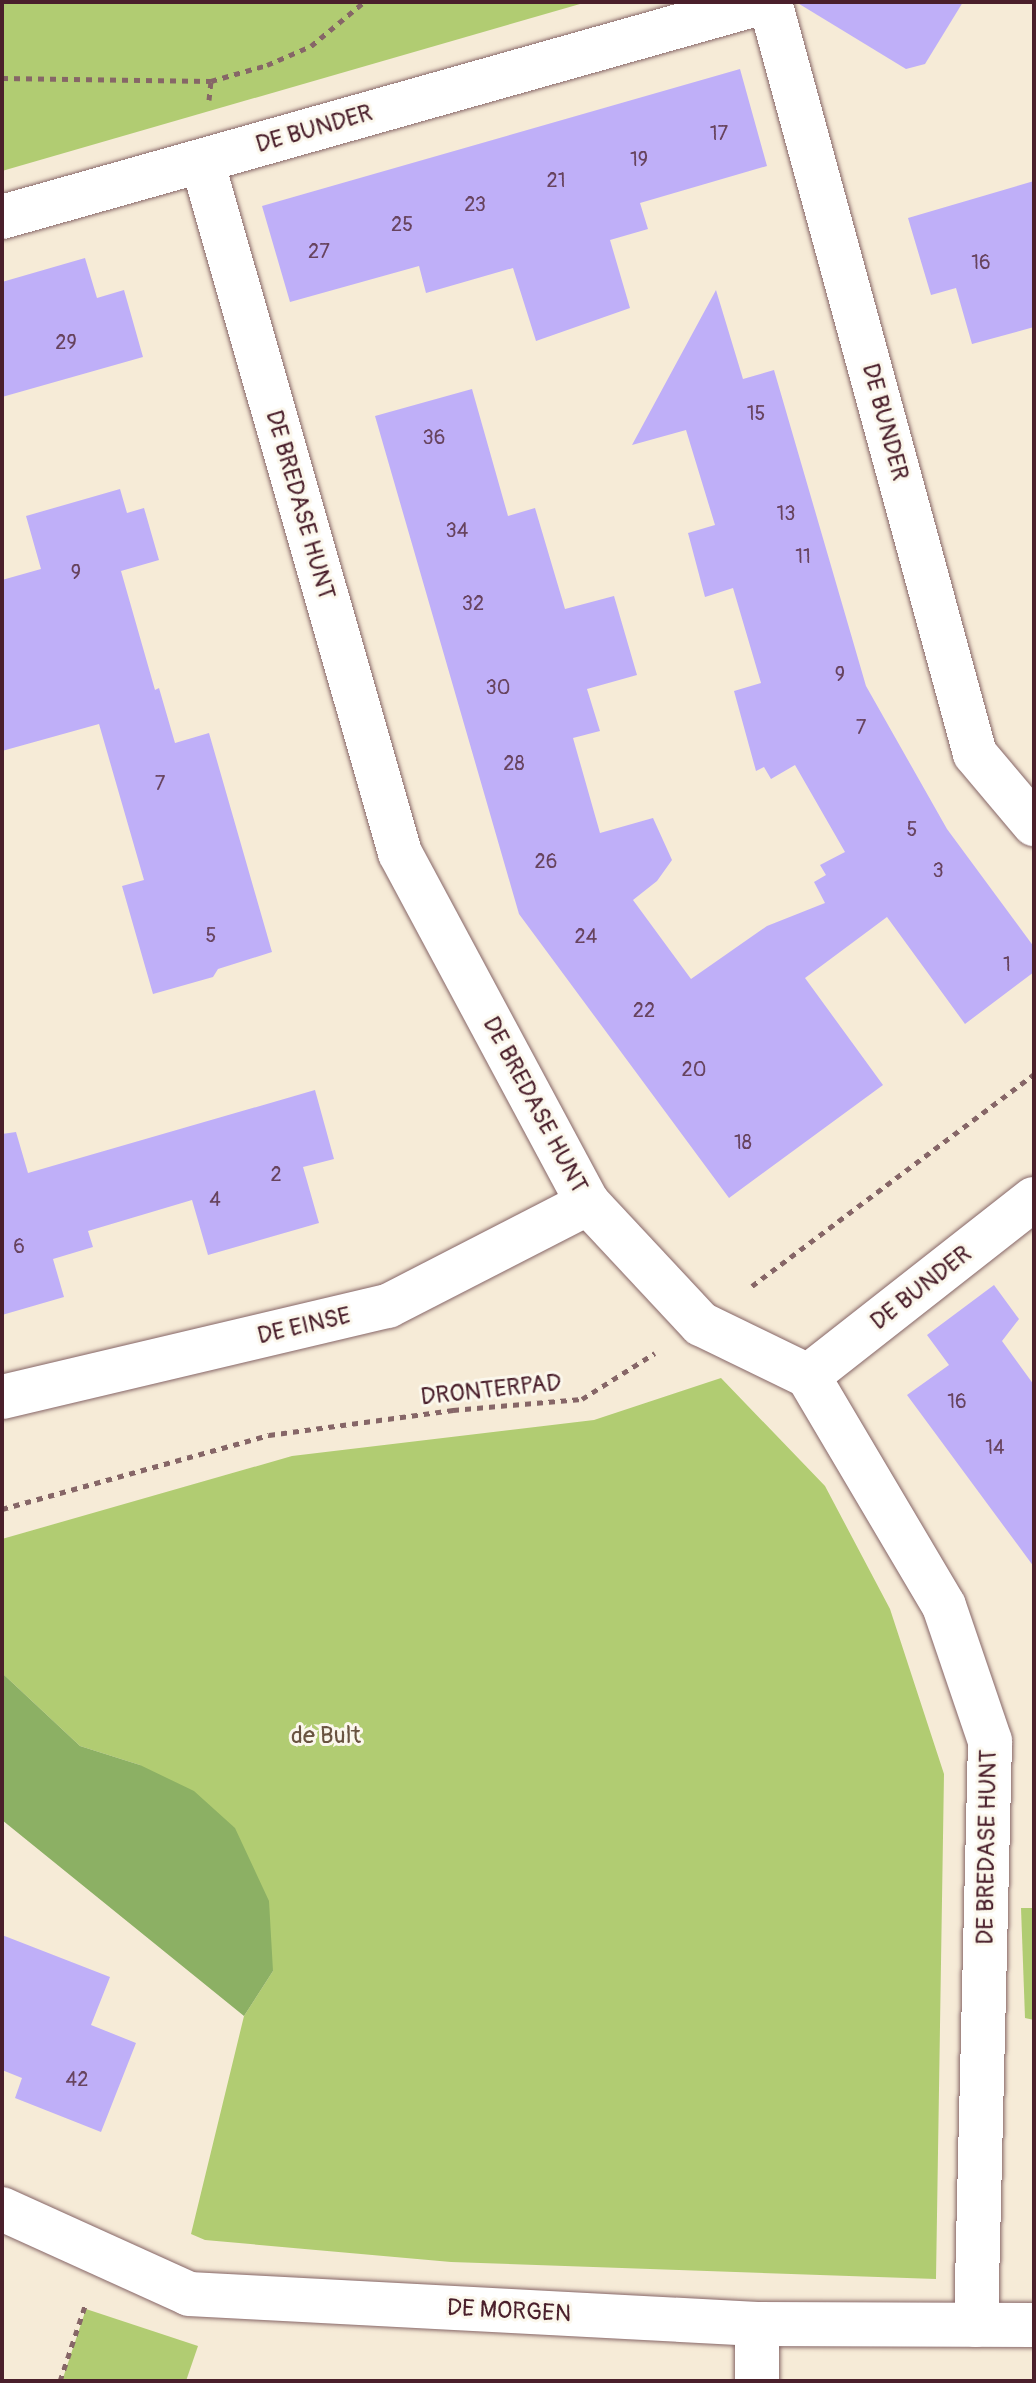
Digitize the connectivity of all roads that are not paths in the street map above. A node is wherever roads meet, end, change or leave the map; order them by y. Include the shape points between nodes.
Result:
1 (764, 2) edge
2 (770, 2) edge
3 (202, 161) junction
4 (2, 217) edge
5 (1034, 824) edge
6 (1034, 1199) edge
7 (588, 1203) junction
8 (808, 1376) junction
9 (2, 1397) edge
10 (2, 2209) edge
11 (757, 2324) junction
12 (976, 2325) junction
13 (1034, 2325) edge
14 (757, 2381) edge

1 - 3 street, DE BUNDER
2 - 5 street, DE BUNDER via 975,754
3 - 4 street, DE BUNDER
3 - 7 street, DE BREDASE HUNT via 400,853
6 - 8 street, DE BUNDER
7 - 8 street, DE BREDASE HUNT via 701,1324
7 - 9 street, DE EINSE via 388,1306
8 - 12 street, DE BREDASE HUNT via 944,1606 990,1741
10 - 11 street, DE MORGEN via 189,2294
11 - 12 street, DE MORGEN
11 - 14 street
12 - 13 street, DE MORGEN

